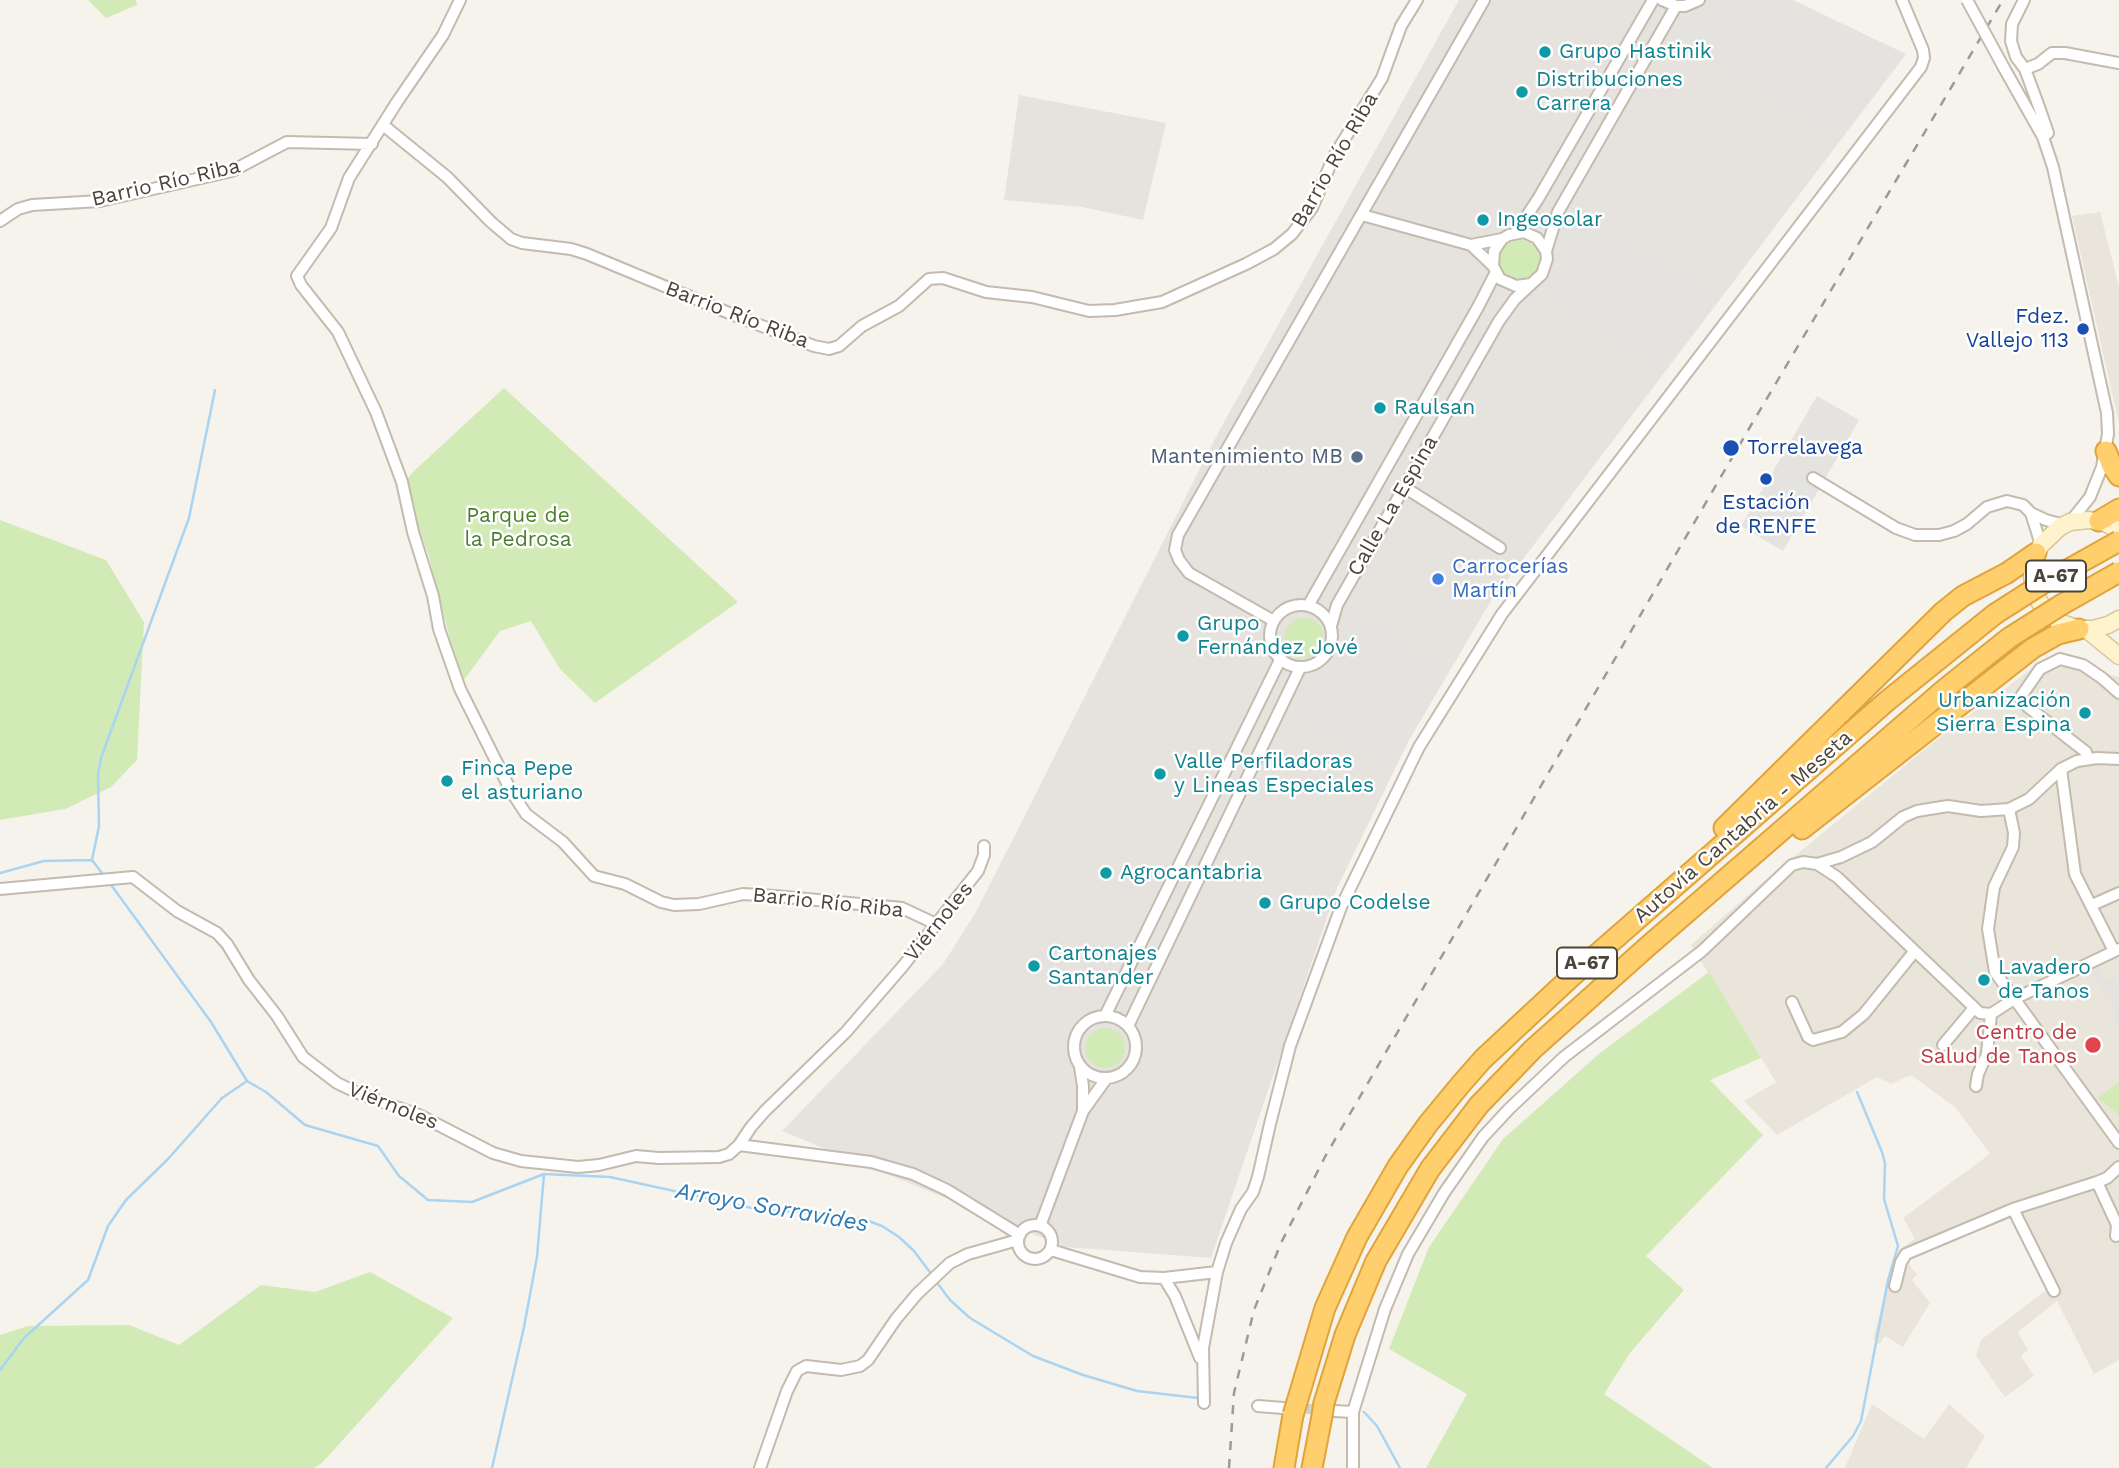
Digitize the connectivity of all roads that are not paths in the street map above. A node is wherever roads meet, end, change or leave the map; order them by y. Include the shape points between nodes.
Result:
1 (460, 0) edge
2 (1417, 0) edge
3 (1484, 0) edge
4 (1653, 0) edge
5 (1662, 0) edge
6 (1699, 0) edge
7 (1902, 0) edge
8 (1967, 0) edge
9 (2024, 0) edge
10 (1676, 6) junction
11 (2119, 64) edge
12 (2025, 69) junction
13 (383, 125) junction
14 (2043, 137) junction
15 (372, 144) junction
16 (1362, 215) junction
17 (0, 221) edge
18 (1516, 232) junction
19 (1502, 239) junction
20 (1471, 245) junction
21 (1546, 251) junction
22 (1494, 269) junction
23 (1531, 284) junction
24 (2106, 451) junction
25 (2119, 476) edge
26 (1813, 478) dead end
27 (2096, 484) junction
28 (1404, 487) junction
29 (2032, 513) junction
30 (2109, 520) edge
31 (2067, 524) junction
32 (2119, 541) edge
33 (1500, 548) dead end
34 (2039, 549) junction
35 (2119, 572) edge
36 (1308, 606) junction
37 (2119, 619) edge
38 (1274, 621) junction
39 (1331, 626) junction
40 (2082, 629) junction
41 (2119, 656) edge
42 (1280, 660) junction
43 (1300, 668) junction
44 (2119, 693) edge
45 (2088, 759) junction
46 (2119, 759) edge
47 (2061, 769) junction
48 (2009, 809) junction
49 (984, 846) dead end
50 (1817, 864) junction
51 (0, 889) edge
52 (2119, 892) edge
53 (2092, 905) junction
54 (936, 924) junction
55 (2116, 950) edge
56 (1914, 952) junction
57 (1614, 977) junction
58 (2014, 999) junction
59 (1792, 1002) dead end
60 (1974, 1008) junction
61 (1991, 1014) junction
62 (1105, 1016) junction
63 (1128, 1026) junction
64 (1942, 1045) dead end
65 (1483, 1059) junction
66 (1080, 1067) junction
67 (1107, 1079) junction
68 (1976, 1086) dead end
69 (1083, 1111) junction
70 (2119, 1143) edge
71 (739, 1145) junction
72 (2119, 1167) edge
73 (2097, 1182) junction
74 (2013, 1209) junction
75 (1040, 1226) junction
76 (2116, 1236) dead end
77 (1019, 1238) junction
78 (1051, 1250) junction
79 (1217, 1272) junction
80 (1164, 1278) junction
81 (1895, 1286) dead end
82 (2054, 1291) dead end
83 (1202, 1362) junction
84 (1204, 1403) dead end
85 (1258, 1406) dead end
86 (1291, 1408) junction
87 (1327, 1410) junction
88 (1353, 1412) junction
89 (761, 1468) edge
90 (1284, 1468) edge
91 (1312, 1468) edge
92 (1353, 1468) edge

1 - 13 street, Barrio Río Riba via 443,35
2 - 13 street, Barrio Río Riba via 1401,26 1382,78 1334,156 1312,208 1274,249 1162,303 1115,310 1089,311 986,292 943,278 929,279 899,306 829,349 587,254 511,239 447,177
3 - 16 street
4 - 18 street
5 - 10 street
6 - 10 street
7 - 79 street via 1924,58 1917,72 1502,614 1419,747 1341,907 1290,1046 1253,1192 1241,1209
8 - 14 street, bridge
9 - 12 street via 2012,24 2011,41
10 - 21 street, Calle La Espina via 1558,212
11 - 12 street via 2052,53
12 - 14 street via 2048,133
13 - 15 street, Barrio Río Riba
14 - 24 street via 2058,183 2103,389
15 - 17 street, Barrio Río Riba via 287,142 232,171 100,201 32,205
15 - 54 street, Barrio Río Riba via 349,178 331,228 297,276 338,332 376,412 402,482 439,629 460,689 526,814 562,842 594,876 625,884 661,902 699,904 743,894 775,896 902,908
16 - 20 street
16 - 38 street via 1178,535 1175,551 1189,573
18 - 19 street
18 - 21 street via 1537,238
19 - 20 street
19 - 22 street, Calle La Espina via 1494,251
20 - 22 street
21 - 23 street, Calle La Espina via 1546,268
22 - 23 street via 1507,284
22 - 36 street, Calle La Espina via 1472,319
23 - 28 street, Calle La Espina via 1499,321
24 - 25 highway
24 - 27 street
26 - 29 street via 1915,535 1954,531 2000,501 2018,503
27 - 30 street via 2096,503
27 - 31 street
28 - 33 street
28 - 39 street, Calle La Espina via 1337,605
29 - 31 street
29 - 34 street
30 - 31 street
31 - 34 street via 2051,533
32 - 65 highway, Autovía Cantabria - Meseta / A-67, bridge via 1994,614 1943,654
34 - 40 street via 2032,576 2040,603 2059,622
34 - 65 highway via 1943,612 1701,850 1511,1025
35 - 57 highway, Autovía Cantabria - Meseta / A-67, bridge via 2009,638 1945,689
36 - 38 street via 1288,608
36 - 39 street via 1321,612
37 - 40 street via 2101,628
38 - 42 street via 1270,642
39 - 43 street, Calle La Espina via 1328,653 1316,664
40 - 41 street
40 - 57 highway via 2059,634 2033,648 1672,936
42 - 43 street
42 - 62 street
43 - 63 street
44 - 45 street via 2083,665 2060,659 2040,669 2021,698 2086,752
45 - 46 street
45 - 47 street
47 - 48 street via 2029,799
47 - 53 street via 2075,874
48 - 50 street via 1948,806 1917,811 1871,842
48 - 58 street via 2013,847 1994,887 1988,929 1995,972
49 - 54 street, Viérnoles via 978,871
50 - 56 street via 1838,877
50 - 88 street via 1792,865 1702,951 1564,1057 1483,1137 1408,1254 1385,1309
51 - 71 street, Viérnoles via 133,877 177,911 218,933 303,1057 317,1069 348,1089 419,1115 493,1153 578,1167 636,1156 719,1157
52 - 53 street
53 - 55 street
54 - 71 street, Viérnoles via 846,1032 765,1111
55 - 58 street
56 - 59 street via 1864,1014 1842,1032 1814,1040 1808,1037
56 - 60 street
57 - 87 highway, Autovía Cantabria - Meseta / A-67 via 1516,1066 1430,1169 1365,1286 1345,1335
58 - 61 street
58 - 70 street
60 - 61 street
60 - 64 street
61 - 68 street via 1987,1054
62 - 63 street
62 - 66 street via 1086,1022 1075,1038
63 - 67 street via 1136,1044 1132,1064
65 - 86 highway, Autovía Cantabria - Meseta / A-67 via 1398,1166 1357,1237 1325,1308
66 - 67 street
66 - 69 street
67 - 69 street
69 - 75 street
71 - 77 street, Viérnoles via 872,1161 913,1174 947,1190
72 - 73 street
73 - 74 street
73 - 76 street via 2117,1225
74 - 81 street via 1906,1254
74 - 82 street
75 - 77 street via 1028,1227
75 - 78 street via 1051,1235
77 - 78 street via 1021,1252 1030,1259 1042,1258
77 - 89 street via 968,1254 940,1271 860,1366 841,1370 806,1366 797,1371
78 - 80 street via 1140,1277
79 - 80 street
79 - 83 street
80 - 83 street
83 - 84 street
85 - 86 street
86 - 90 highway, Autovía Cantabria - Meseta / A-67
87 - 88 street
87 - 91 highway, Autovía Cantabria - Meseta / A-67
88 - 92 street

